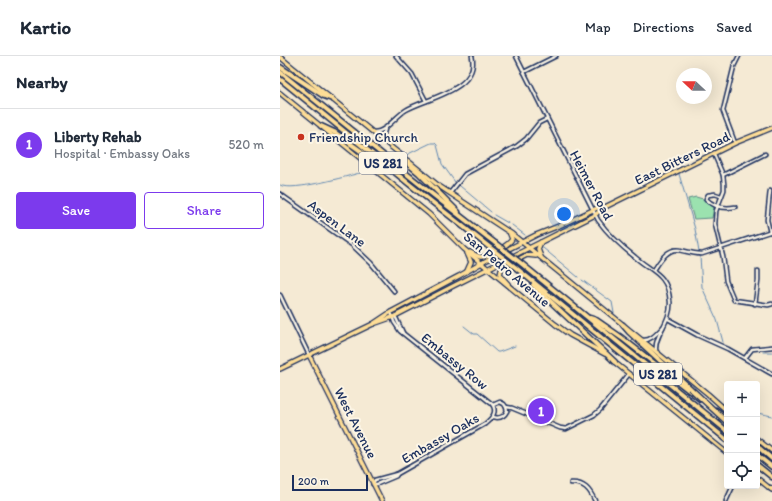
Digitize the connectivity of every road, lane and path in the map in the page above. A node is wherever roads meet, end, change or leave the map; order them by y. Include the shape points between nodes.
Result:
1 (396, 56) edge
2 (472, 56) edge
3 (516, 56) edge
4 (556, 56) edge
5 (739, 56) edge
6 (280, 57) edge
7 (280, 67) edge
8 (280, 72) edge
9 (524, 72) junction
10 (280, 79) edge
11 (280, 93) edge
12 (332, 99) junction
13 (426, 101) junction
14 (547, 119) junction
15 (321, 126) junction
16 (385, 128) junction
17 (772, 128) edge
18 (372, 132) junction
19 (385, 142) junction
20 (735, 144) junction
21 (399, 154) junction
22 (714, 154) junction
23 (765, 154) dead end
24 (397, 174) junction
25 (723, 175) junction
26 (770, 190) dead end
27 (450, 193) junction
28 (280, 194) edge
29 (721, 196) junction
30 (717, 206) junction
31 (735, 207) dead end
32 (603, 208) junction
33 (593, 210) junction
34 (595, 215) junction
35 (465, 220) junction
36 (771, 231) edge
37 (510, 232) junction
38 (522, 242) junction
39 (542, 242) junction
40 (529, 248) junction
41 (720, 248) junction
42 (464, 249) junction
43 (541, 258) junction
44 (481, 263) junction
45 (487, 268) junction
46 (654, 270) junction
47 (758, 271) dead end
48 (466, 272) junction
49 (522, 273) junction
50 (509, 286) junction
51 (394, 291) dead end
52 (280, 295) edge
53 (755, 304) junction
54 (772, 304) edge
55 (391, 312) junction
56 (393, 317) junction
57 (589, 318) junction
58 (668, 319) junction
59 (373, 324) junction
60 (623, 325) junction
61 (663, 327) junction
62 (641, 339) junction
63 (772, 347) edge
64 (656, 351) junction
65 (309, 355) junction
66 (745, 358) junction
67 (615, 362) junction
68 (280, 369) edge
69 (629, 374) junction
70 (772, 374) edge
71 (493, 405) junction
72 (506, 407) junction
73 (724, 408) edge
74 (493, 417) junction
75 (726, 417) edge
76 (724, 419) edge
77 (724, 429) edge
78 (724, 438) edge
79 (760, 441) edge
80 (760, 449) edge
81 (771, 449) edge
82 (724, 451) edge
83 (760, 457) edge
84 (772, 459) edge
85 (760, 467) edge
86 (772, 467) edge
87 (772, 477) edge
88 (760, 480) edge
89 (571, 483) dead end
90 (373, 484) junction
91 (732, 489) edge
92 (771, 489) edge
93 (382, 501) edge
94 (595, 501) edge
95 (726, 501) edge

1 - 13 street via 412,74
2 - 13 street via 473,66 468,78 449,92
3 - 9 street, Heimer Road
4 - 9 street
5 - 20 street via 734,66 723,111
6 - 12 main road, San Pedro Avenue
7 - 12 highway
8 - 35 highway, US 281
9 - 14 street, Heimer Road
10 - 24 highway, US 281
11 - 15 main road, San Pedro Avenue
12 - 18 main road, San Pedro Avenue
13 - 16 street via 406,110
14 - 27 street via 539,123 517,146 465,174
14 - 33 street, Heimer Road
15 - 24 highway
15 - 42 main road, San Pedro Avenue via 429,214
16 - 18 street
16 - 19 street
17 - 20 main road, East Bitters Road
18 - 19 main road, San Pedro Avenue
19 - 21 main road, San Pedro Avenue
20 - 22 main road, East Bitters Road
21 - 27 main road, San Pedro Avenue
21 - 35 highway
22 - 25 street
22 - 32 main road, East Bitters Road
23 - 25 street
24 - 49 highway, US 281, bridge
25 - 29 street via 724,187
26 - 36 street via 768,217
27 - 37 main road, San Pedro Avenue
28 - 51 street, Aspen Lane via 352,245
29 - 30 street
29 - 30 street via 706,196 707,201
30 - 31 street
30 - 41 street via 714,224
32 - 33 main road, East Bitters Road
32 - 34 main road, East Bitters Road
33 - 34 street, Heimer Road
33 - 38 main road, East Bitters Road
34 - 39 main road, East Bitters Road
34 - 46 street, Heimer Road via 609,234
35 - 57 highway, US 281, bridge
36 - 41 street
37 - 38 main road, San Pedro Avenue
37 - 42 main road via 512,239 509,244 484,256 479,257
38 - 40 main road, San Pedro Avenue
38 - 44 main road, East Bitters Road
39 - 40 main road, East Bitters Road
39 - 43 main road via 538,249
40 - 43 main road, San Pedro Avenue
40 - 45 main road, East Bitters Road
41 - 46 street via 702,254 673,251 661,259
41 - 53 street via 726,281 734,300
42 - 44 main road, San Pedro Avenue
42 - 48 main road via 471,261
43 - 50 main road via 527,255 503,267 500,274
43 - 60 main road, San Pedro Avenue
44 - 45 main road, San Pedro Avenue
44 - 48 main road, East Bitters Road
45 - 50 main road, San Pedro Avenue
45 - 56 main road, East Bitters Road
46 - 58 street, Heimer Road via 663,280 668,292
47 - 53 street
48 - 55 main road, East Bitters Road
49 - 67 highway
49 - 78 highway, US 281
50 - 67 main road, San Pedro Avenue via 561,328
52 - 65 street
53 - 54 street
55 - 56 street, Embassy Row
55 - 59 main road, East Bitters Road
56 - 59 main road, East Bitters Road
56 - 71 street, Embassy Row via 396,326 403,333
57 - 75 highway via 622,338
57 - 77 highway, US 281
58 - 61 street, Heimer Road
58 - 66 street
59 - 65 main road
60 - 62 main road, San Pedro Avenue
60 - 76 highway, bridge
61 - 62 street, Heimer Road via 649,340
61 - 64 street, Heimer Road via 656,342
62 - 64 main road, San Pedro Avenue
63 - 66 street via 752,349
64 - 73 main road, San Pedro Avenue
65 - 68 main road
65 - 90 main road, West Avenue
66 - 70 street
67 - 69 main road, San Pedro Avenue
69 - 72 street, Embassy Oaks via 600,410 566,429
69 - 82 main road, San Pedro Avenue
71 - 72 street, Embassy Oaks via 500,402
71 - 74 street, Embassy Oaks
72 - 74 street, Embassy Oaks via 507,411 503,417
74 - 90 street, Embassy Oaks via 397,474 375,480
79 - 81 main road
80 - 84 highway
83 - 86 highway
85 - 87 highway
88 - 92 main road
89 - 94 street via 587,488
90 - 93 main road, West Avenue
91 - 95 street

